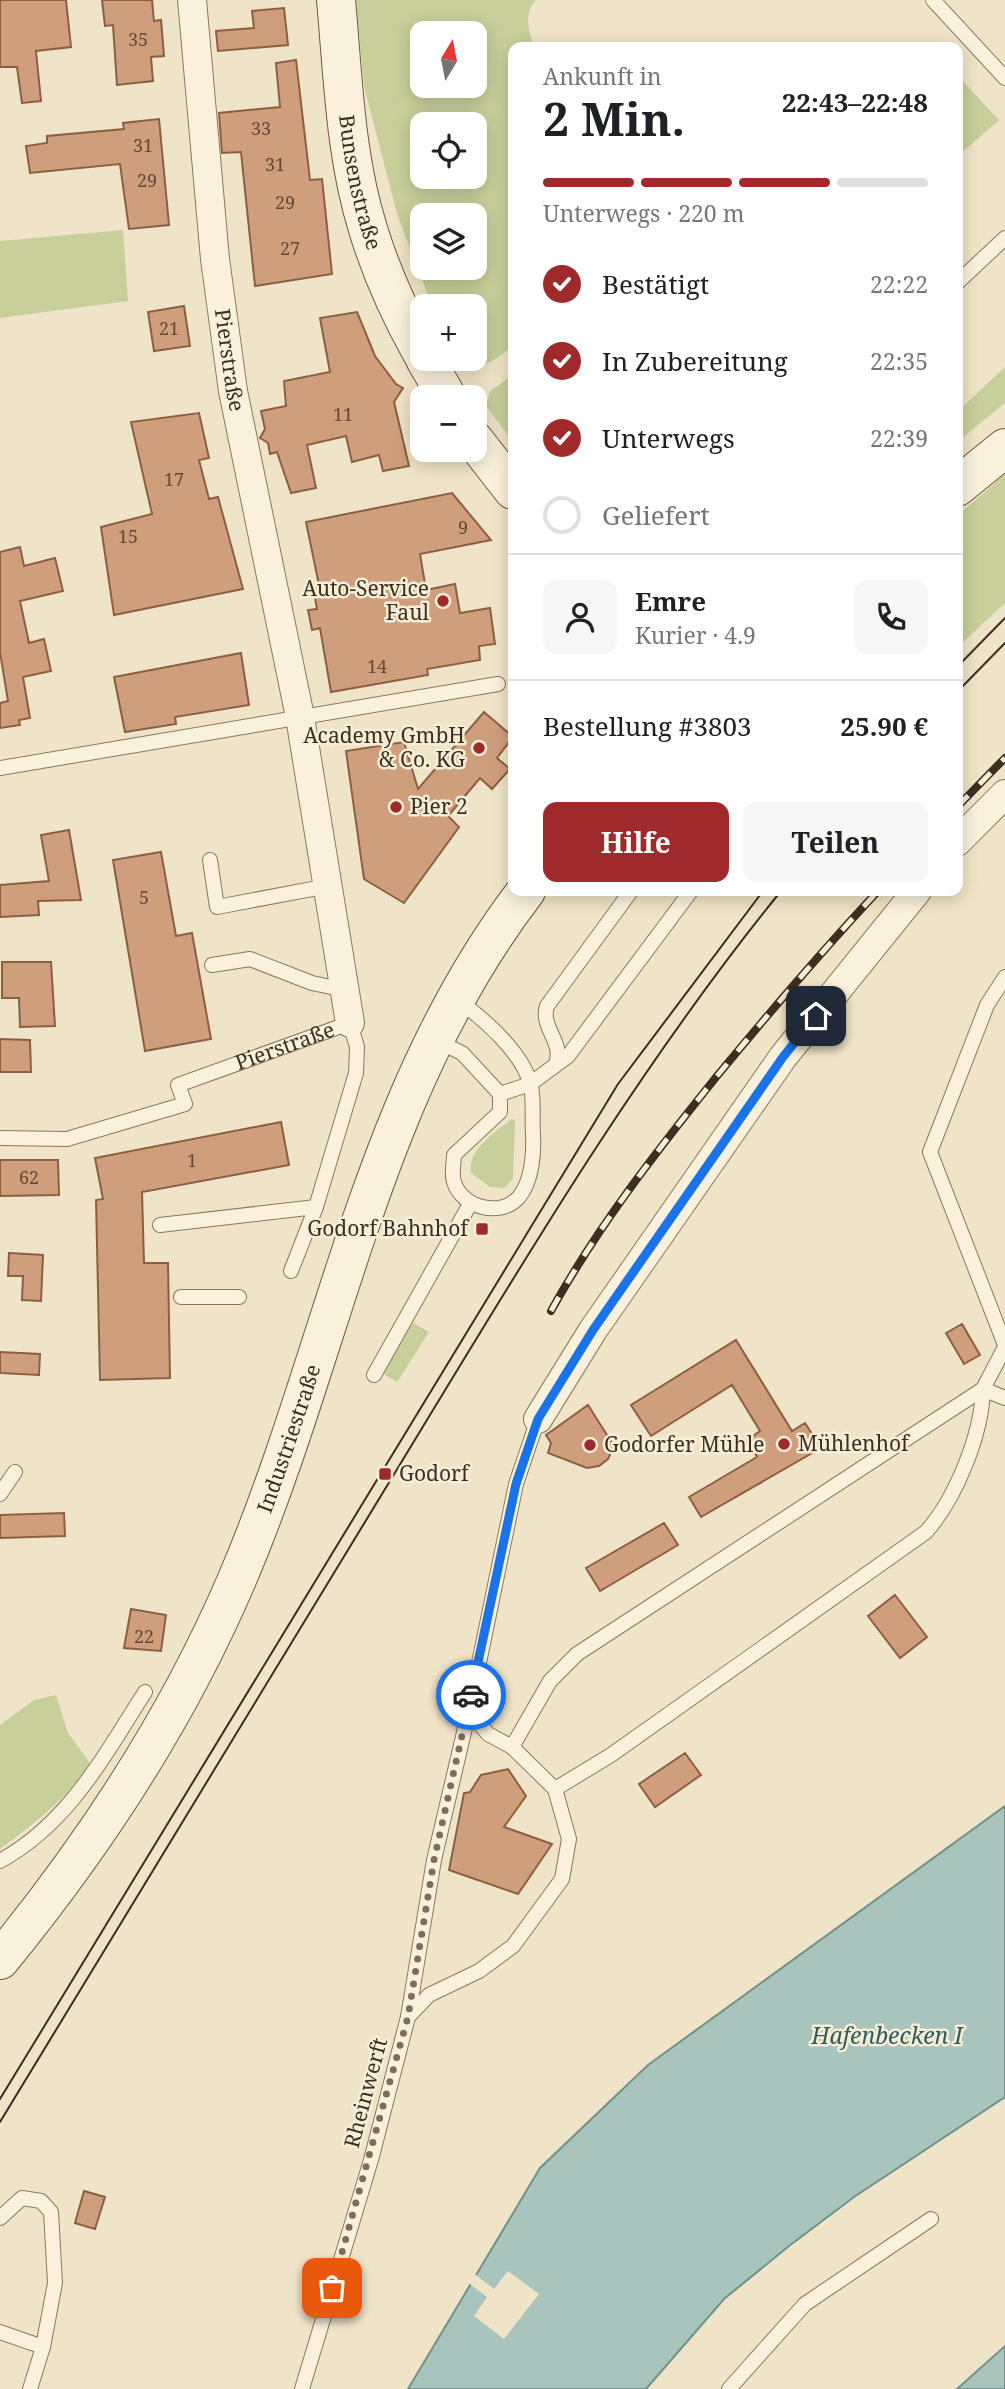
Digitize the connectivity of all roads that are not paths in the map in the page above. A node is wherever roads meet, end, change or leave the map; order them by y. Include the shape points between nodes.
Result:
1 (192, 0) edge
2 (336, 0) edge
3 (933, 0) edge
4 (1005, 78) edge
5 (1005, 239) edge
6 (963, 278) edge
7 (410, 332) edge
8 (1005, 448) edge
9 (487, 457) edge
10 (963, 482) edge
11 (508, 484) edge
12 (498, 684) dead end
13 (300, 717) junction
14 (0, 768) edge
15 (1005, 794) edge
16 (963, 836) edge
17 (209, 860) dead end
18 (328, 886) junction
19 (523, 896) edge
20 (627, 896) edge
21 (687, 896) edge
22 (913, 896) edge
23 (212, 965) dead end
24 (1005, 977) edge
25 (345, 990) junction
26 (457, 999) junction
27 (350, 1023) junction
28 (434, 1040) junction
29 (556, 1064) junction
30 (530, 1084) junction
31 (500, 1094) junction
32 (0, 1138) edge
33 (470, 1204) junction
34 (316, 1207) junction
35 (160, 1225) dead end
36 (290, 1271) dead end
37 (181, 1297) dead end
38 (239, 1297) dead end
39 (1005, 1346) edge
40 (374, 1375) dead end
41 (984, 1389) junction
42 (1005, 1398) edge
43 (538, 1419) joint
44 (15, 1472) dead end
45 (0, 1494) edge
46 (145, 1692) dead end
47 (469, 1711) junction
48 (512, 1747) junction
49 (555, 1789) junction
50 (0, 1861) edge
51 (1, 1958) edge
52 (408, 2017) junction
53 (0, 2218) edge
54 (931, 2219) dead end
55 (0, 2332) edge
56 (43, 2347) junction
57 (30, 2389) edge
58 (302, 2389) edge
59 (729, 2389) edge

1 - 13 street, Pierstraße via 215,259 233,391
2 - 7 main road, Bunsenstraße via 349,143 368,229
3 - 4 lane
5 - 6 lane
8 - 10 main road
9 - 11 main road
12 - 13 lane
13 - 14 lane
13 - 18 street, Pierstraße
15 - 16 street
17 - 18 lane via 217,906
18 - 25 street, Pierstraße
19 - 26 main road, Industriestraße
20 - 29 lane via 547,1006 545,1018 558,1046
21 - 29 lane via 572,1051
22 - 43 street via 783,1057 593,1330
23 - 25 lane via 250,959 312,983
24 - 39 lane via 987,1005 930,1152
25 - 27 street, Pierstraße
26 - 28 main road, Industriestraße
26 - 30 lane via 507,1044
27 - 32 lane, Pierstraße via 178,1085 185,1104 67,1139
27 - 34 lane via 357,1047 356,1073
28 - 31 lane via 462,1053
28 - 51 main road, Industriestraße via 389,1138 239,1576 190,1679 129,1786
29 - 30 lane
30 - 31 lane
30 - 33 lane via 533,1147 528,1179 519,1198 498,1209
31 - 33 lane via 500,1112 454,1155 452,1179
33 - 40 lane
34 - 35 lane
34 - 36 lane
37 - 38 lane
39 - 41 lane
41 - 42 lane
41 - 48 lane via 577,1654 550,1681
41 - 49 lane via 983,1411 953,1493 926,1532 611,1755
43 - 47 lane via 516,1484
44 - 45 lane
46 - 50 lane via 91,1779 55,1822
47 - 48 lane via 488,1734
47 - 52 lane via 434,1860
48 - 49 lane
49 - 52 lane, Rheinwerft via 569,1839 562,1879 513,1946 479,1970 429,1995
52 - 58 lane, Rheinwerft via 371,2160
53 - 56 lane via 22,2198 41,2201 51,2212 55,2283
54 - 59 lane via 805,2304
55 - 56 lane
56 - 57 lane

